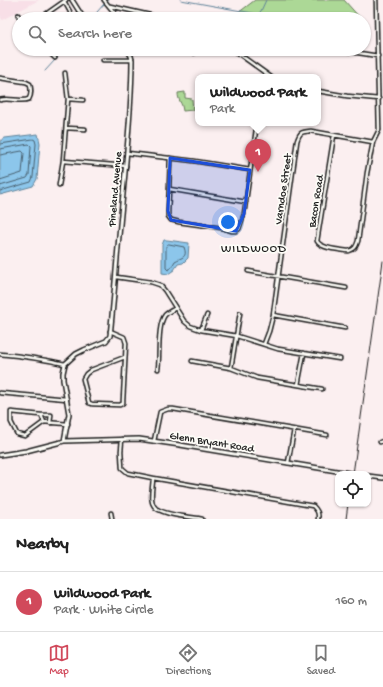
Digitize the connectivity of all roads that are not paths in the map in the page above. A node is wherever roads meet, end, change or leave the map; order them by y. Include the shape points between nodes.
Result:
1 (72, 0) edge
2 (104, 0) edge
3 (376, 0) edge
4 (65, 1) edge
5 (110, 6) junction
6 (49, 12) edge
7 (70, 12) edge
8 (80, 12) edge
9 (115, 12) edge
10 (136, 12) edge
11 (371, 55) edge
12 (131, 56) edge
13 (242, 56) edge
14 (378, 56) junction
15 (103, 60) dead end
16 (132, 60) junction
17 (65, 73) dead end
18 (267, 74) edge
19 (0, 78) edge
20 (321, 92) edge
21 (68, 99) junction
22 (378, 99) junction
23 (0, 100) edge
24 (83, 100) dead end
25 (257, 126) edge
26 (66, 128) junction
27 (85, 129) dead end
28 (381, 130) edge
29 (334, 135) junction
30 (373, 142) junction
31 (127, 153) junction
32 (170, 158) junction
33 (62, 161) junction
34 (126, 166) junction
35 (250, 170) junction
36 (59, 185) dead end
37 (169, 189) junction
38 (246, 202) junction
39 (248, 271) dead end
40 (278, 276) junction
41 (116, 277) junction
42 (346, 288) dead end
43 (176, 308) junction
44 (240, 313) dead end
45 (207, 315) dead end
46 (273, 315) junction
47 (345, 328) dead end
48 (201, 330) junction
49 (110, 331) junction
50 (237, 336) junction
51 (264, 344) junction
52 (0, 354) edge
53 (304, 354) junction
54 (126, 357) junction
55 (340, 359) dead end
56 (192, 361) dead end
57 (65, 364) junction
58 (231, 368) junction
59 (158, 369) dead end
60 (298, 385) junction
61 (322, 389) dead end
62 (0, 393) edge
63 (67, 399) junction
64 (41, 416) junction
65 (44, 422) junction
66 (50, 423) junction
67 (68, 424) junction
68 (294, 430) junction
69 (327, 436) dead end
70 (122, 439) junction
71 (64, 441) junction
72 (154, 441) junction
73 (0, 455) edge
74 (288, 463) junction
75 (337, 471) edge
76 (371, 476) edge
77 (154, 478) junction
78 (383, 478) edge
79 (110, 512) dead end
80 (112, 519) edge
81 (202, 519) edge
82 (318, 519) edge

1 - 8 street
2 - 5 street
3 - 14 street
4 - 6 street
4 - 7 street
5 - 9 street
5 - 10 street
11 - 14 street
12 - 16 street, Pineland Avenue
13 - 18 street
14 - 22 street
15 - 16 street
16 - 31 street, Pineland Avenue
17 - 21 street
19 - 23 street via 26,82 30,84 31,89 29,99 24,101 6,98
20 - 22 street
21 - 24 street
21 - 26 street
22 - 28 street
25 - 35 street
26 - 27 street
26 - 33 street
28 - 30 street
29 - 30 street, Varndoe Street
29 - 30 street, Bacon Road via 317,241 323,246 336,249 353,250 358,241
29 - 40 street, Varndoe Street via 311,131 300,134
31 - 32 street
31 - 34 street, Pineland Avenue
32 - 35 street
32 - 37 street
33 - 34 street
33 - 36 street
34 - 41 street, Pineland Avenue
35 - 38 street
37 - 38 street
37 - 38 street via 168,216 171,220 232,231 239,229
39 - 40 street
40 - 42 street
40 - 46 street, Varndoe Street
41 - 43 street via 160,285
41 - 49 street, Pineland Avenue
43 - 48 street via 184,321
43 - 59 street via 165,316 162,324
44 - 50 street
45 - 48 street
46 - 47 street
46 - 51 street, Varndoe Street
48 - 50 street
49 - 54 street via 124,337
49 - 57 street via 106,341 76,354
50 - 51 street
50 - 58 street
51 - 53 street via 278,350
52 - 57 street
53 - 55 street
53 - 60 street
54 - 54 street via 123,403 89,403 83,379 86,374
56 - 58 street
57 - 63 street via 62,373
58 - 60 street via 257,378
60 - 61 street
62 - 63 street
63 - 67 street
64 - 65 street
64 - 65 street via 11,412 11,422 17,434 25,436
64 - 66 street via 51,415
65 - 66 street
66 - 67 street
67 - 71 street
68 - 69 street
68 - 72 street via 173,409 160,412
68 - 74 street
70 - 71 street, Glenn Bryant Road
70 - 72 street, Glenn Bryant Road
70 - 77 street via 122,468 128,473
71 - 73 street
72 - 74 street, Glenn Bryant Road
74 - 75 street, Glenn Bryant Road
76 - 78 street
77 - 81 street via 151,499 158,511
77 - 82 street via 313,506 317,509
79 - 80 street

